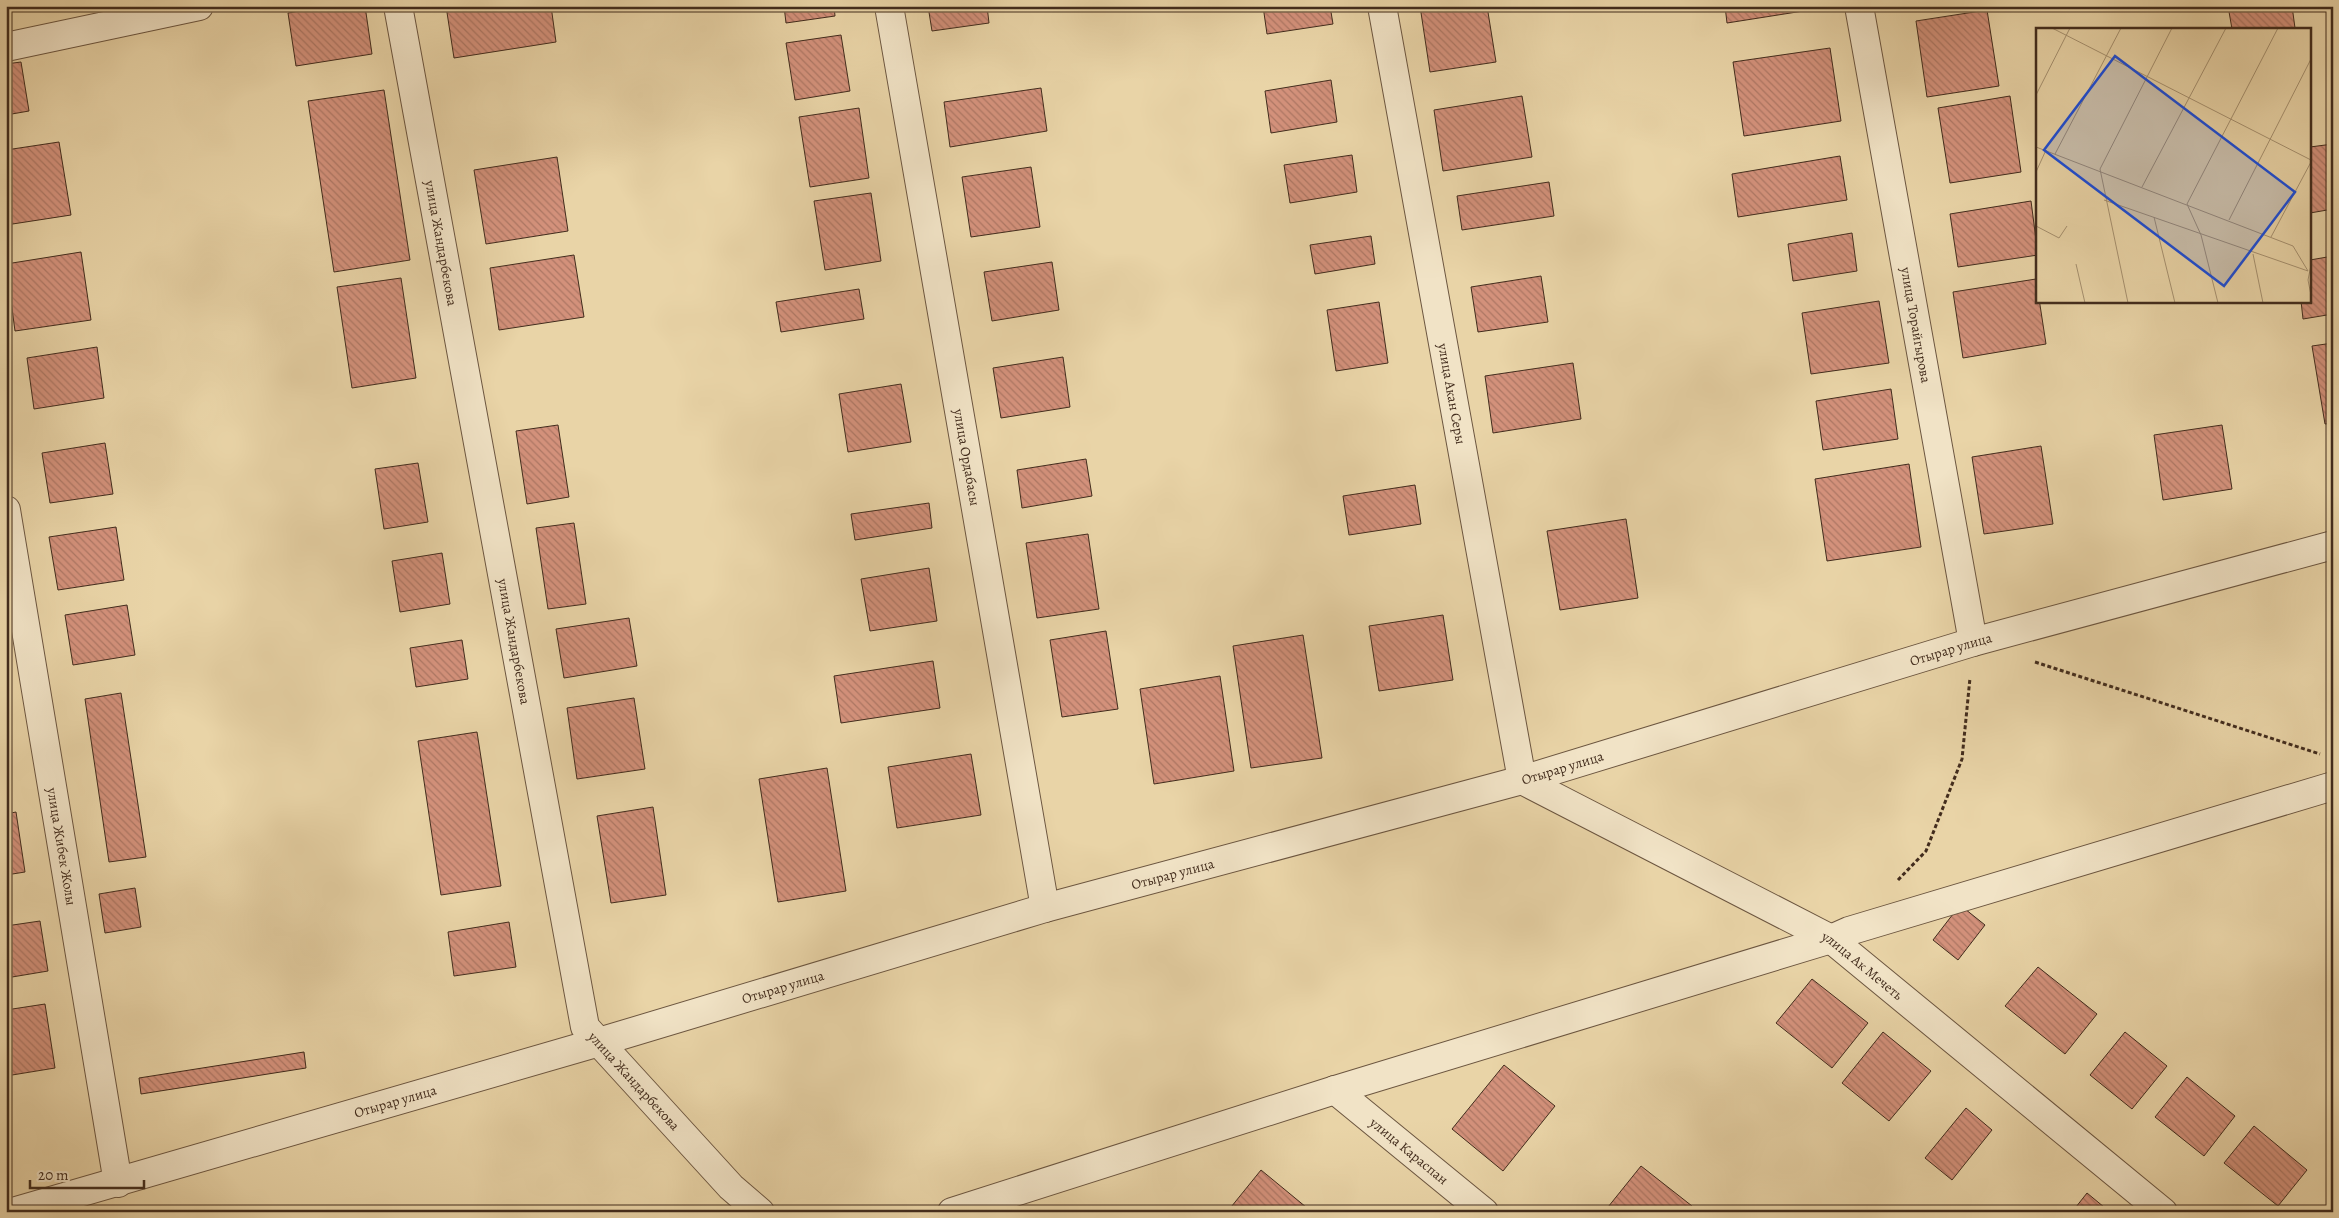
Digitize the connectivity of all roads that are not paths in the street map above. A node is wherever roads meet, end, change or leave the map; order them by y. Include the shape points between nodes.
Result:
1 (199, 6) edge
2 (398, 6) edge
3 (889, 6) edge
4 (1382, 6) edge
5 (1859, 6) edge
6 (6, 47) edge
7 (6, 510) edge
8 (2333, 545) edge
9 (1973, 642) junction
10 (1522, 780) junction
11 (2333, 786) edge
12 (1045, 908) junction
13 (1831, 939) junction
14 (599, 1042) junction
15 (1334, 1090) junction
16 (118, 1183) junction
17 (18, 1211) edge
18 (760, 1212) edge
19 (952, 1212) edge
20 (1484, 1212) edge
21 (2163, 1212) edge

1 - 6 street
2 - 14 street, улица Жандарбекова via 585,1027
3 - 12 street, улица Ордабасы
4 - 10 street, улица Акан Серы
5 - 9 street, улица Торайгырова
7 - 16 street, улица Жибек Жолы
8 - 9 street, Отырар улица
9 - 10 street, Отырар улица
10 - 12 street, Отырар улица
10 - 13 street, улица Ак Мечеть
11 - 13 street
12 - 14 street, Отырар улица
13 - 15 street
13 - 21 street, улица Ак Мечеть
14 - 16 street, Отырар улица
14 - 18 street, улица Жандарбекова via 731,1187
15 - 19 street
15 - 20 street, улица Караспан
16 - 17 street, Отырар улица

